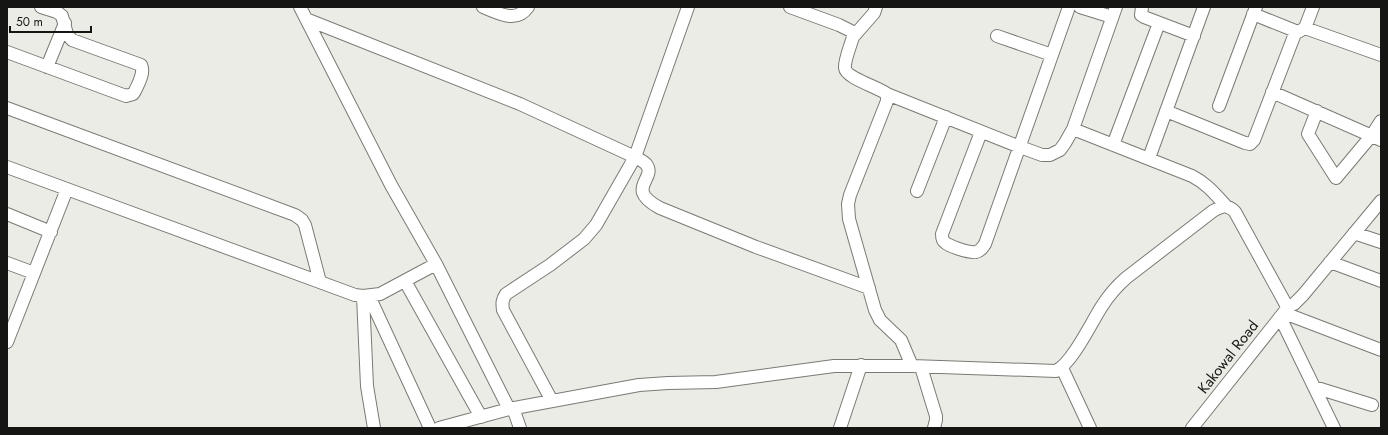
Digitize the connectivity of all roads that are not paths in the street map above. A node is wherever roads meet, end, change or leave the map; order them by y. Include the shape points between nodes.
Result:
1 (41, 7) edge
2 (300, 7) edge
3 (483, 7) edge
4 (528, 7) edge
5 (688, 7) edge
6 (790, 7) edge
7 (876, 7) edge
8 (1069, 7) edge
9 (1080, 7) edge
10 (1142, 7) edge
11 (1204, 7) edge
12 (1313, 7) edge
13 (1255, 11) edge
14 (1114, 12) edge
15 (306, 19) junction
16 (64, 23) junction
17 (1159, 23) junction
18 (1300, 30) junction
19 (997, 36) dead end
20 (1194, 36) junction
21 (853, 37) junction
22 (7, 52) edge
23 (1052, 55) junction
24 (1381, 55) edge
25 (47, 67) junction
26 (1272, 92) junction
27 (887, 94) junction
28 (1219, 106) dead end
29 (7, 108) edge
30 (1166, 111) junction
31 (1317, 111) junction
32 (946, 117) junction
33 (1381, 121) edge
34 (1073, 129) junction
35 (981, 132) junction
36 (1376, 137) edge
37 (1113, 145) junction
38 (1020, 147) junction
39 (635, 158) junction
40 (1149, 158) junction
41 (7, 167) edge
42 (67, 189) junction
43 (917, 191) dead end
44 (1381, 201) edge
45 (1226, 206) junction
46 (7, 214) edge
47 (51, 232) junction
48 (1354, 233) junction
49 (1381, 242) edge
50 (1330, 262) junction
51 (7, 263) edge
52 (436, 264) junction
53 (34, 273) junction
54 (405, 281) junction
55 (1381, 281) edge
56 (320, 282) junction
57 (869, 288) junction
58 (366, 296) junction
59 (1285, 312) junction
60 (7, 342) edge
61 (1381, 350) edge
62 (861, 365) junction
63 (917, 366) junction
64 (1062, 368) junction
65 (1314, 388) junction
66 (552, 401) junction
67 (1372, 405) dead end
68 (511, 409) junction
69 (480, 417) junction
70 (374, 428) edge
71 (430, 428) edge
72 (439, 428) edge
73 (520, 428) edge
74 (840, 428) edge
75 (934, 428) edge
76 (1090, 428) edge
77 (1192, 428) edge
78 (1334, 428) edge

1 - 16 street via 60,14 64,18
2 - 15 street
3 - 4 street via 506,16 518,16
5 - 39 street
6 - 21 street via 847,29 853,32
7 - 21 street via 874,13
8 - 23 street
9 - 14 street
10 - 17 street via 1141,15 1144,18
11 - 20 street
12 - 18 street
13 - 18 street
13 - 28 street
14 - 34 street
15 - 39 street via 520,104
15 - 52 street via 391,185
16 - 25 street
16 - 25 street via 72,40 141,66 143,72 135,91 126,96
17 - 20 street
17 - 37 street
18 - 24 street
18 - 26 street
19 - 23 street
20 - 30 street
21 - 27 street via 844,67 846,72
22 - 25 street
23 - 38 street
26 - 30 street via 1254,140 1250,144
26 - 31 street
27 - 32 street
27 - 57 street via 887,101 848,204 849,219
29 - 56 street via 294,215 305,225
30 - 40 street
31 - 36 street
31 - 36 street via 1308,134 1336,178
32 - 35 street
32 - 43 street
33 - 36 street
34 - 37 street
34 - 38 street via 1060,150 1050,155 1042,155
35 - 38 street
35 - 38 street via 942,234 942,240 953,247 975,252 981,250
37 - 40 street
39 - 57 street via 644,162 648,168 642,194 660,208 756,247
39 - 66 street via 596,225 584,239 506,294 503,299 503,310
40 - 45 street via 1200,180
41 - 42 street
42 - 47 street
42 - 56 street
44 - 48 street
45 - 59 street via 1235,212 1286,305
45 - 64 street via 1213,211 1115,288
46 - 47 street
47 - 53 street
48 - 49 street
48 - 50 street
50 - 55 street
50 - 59 street, Kakowal Road via 1303,295
51 - 53 street
52 - 54 street
52 - 68 street
53 - 60 street
54 - 58 street via 380,294
54 - 69 street
56 - 58 street
57 - 63 street via 877,315 901,340
58 - 70 street via 367,386
58 - 71 street
59 - 61 street
59 - 65 street
59 - 77 street, Kakowal Road
62 - 63 street
62 - 66 street via 834,366 716,382 639,385
62 - 74 street
63 - 64 street via 1050,372
63 - 75 street via 936,416
64 - 76 street
65 - 67 street
65 - 78 street
66 - 68 street
68 - 69 street
68 - 73 street
69 - 72 street

